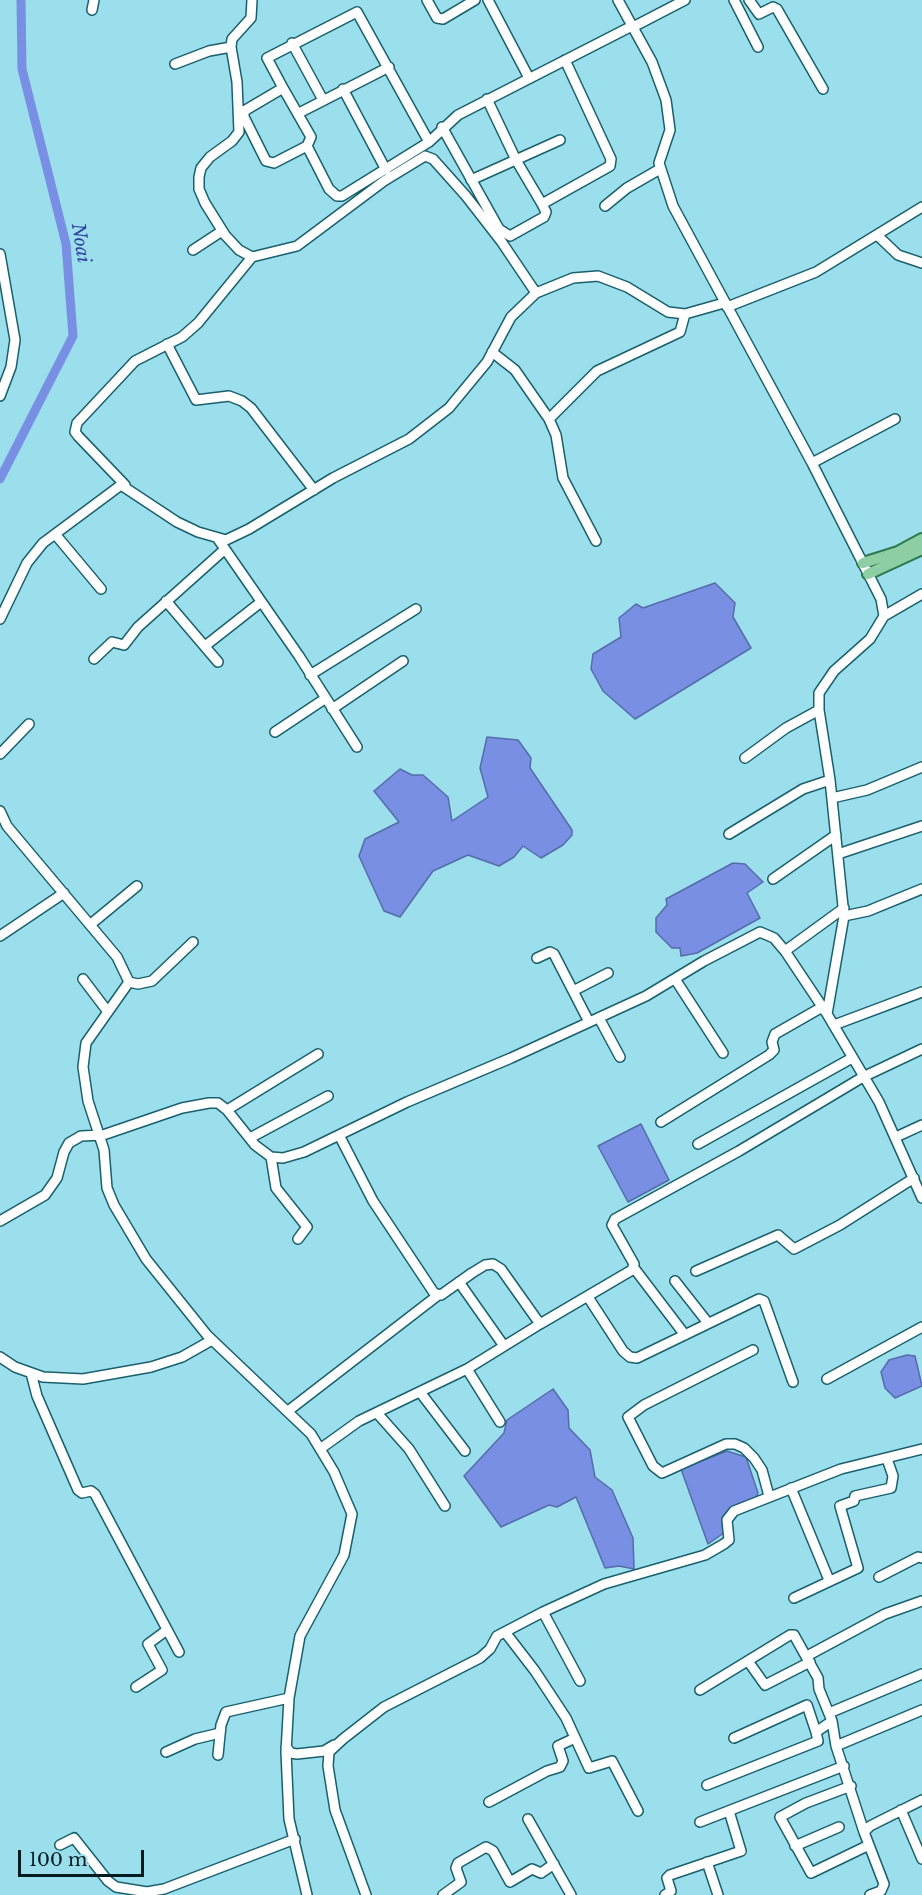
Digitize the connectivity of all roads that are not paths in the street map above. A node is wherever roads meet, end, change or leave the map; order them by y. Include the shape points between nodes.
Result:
1 (252, 0) edge
2 (427, 0) edge
3 (475, 0) edge
4 (488, 0) edge
5 (618, 0) edge
6 (685, 0) edge
7 (748, 0) edge
8 (736, 2) edge
9 (633, 27) junction
10 (292, 43) junction
11 (231, 47) junction
12 (758, 47) dead end
13 (565, 60) junction
14 (175, 64) dead end
15 (389, 67) junction
16 (530, 78) junction
17 (283, 88) junction
18 (343, 89) junction
19 (823, 89) dead end
20 (488, 99) junction
21 (323, 100) junction
22 (299, 114) junction
23 (442, 127) junction
24 (560, 140) dead end
25 (429, 142) junction
26 (307, 146) junction
27 (516, 160) junction
28 (660, 169) junction
29 (386, 170) junction
30 (471, 180) junction
31 (542, 204) junction
32 (605, 206) dead end
33 (922, 207) edge
34 (222, 231) junction
35 (878, 236) junction
36 (193, 250) dead end
37 (0, 254) edge
38 (252, 257) junction
39 (922, 263) edge
40 (536, 293) junction
41 (726, 305) junction
42 (685, 314) junction
43 (167, 344) junction
44 (492, 352) junction
45 (0, 396) edge
46 (549, 419) junction
47 (895, 419) dead end
48 (812, 463) junction
49 (125, 485) junction
50 (315, 490) junction
51 (55, 534) junction
52 (218, 539) junction
53 (922, 539) edge
54 (596, 541) dead end
55 (922, 549) edge
56 (224, 550) junction
57 (863, 563) junction
58 (868, 574) junction
59 (101, 589) dead end
60 (922, 594) edge
61 (166, 601) junction
62 (261, 602) junction
63 (416, 609) dead end
64 (884, 616) junction
65 (0, 619) edge
66 (205, 645) junction
67 (94, 659) dead end
68 (218, 662) dead end
69 (403, 662) dead end
70 (310, 675) junction
71 (326, 698) junction
72 (332, 709) junction
73 (819, 710) junction
74 (29, 724) dead end
75 (275, 732) dead end
76 (357, 747) dead end
77 (0, 754) edge
78 (745, 758) dead end
79 (922, 767) edge
80 (830, 780) junction
81 (832, 798) junction
82 (0, 811) edge
83 (922, 826) edge
84 (729, 834) dead end
85 (836, 835) junction
86 (838, 855) junction
87 (772, 879) dead end
88 (137, 886) dead end
89 (922, 889) edge
90 (63, 893) junction
91 (844, 912) junction
92 (91, 924) junction
93 (0, 936) edge
94 (193, 942) dead end
95 (785, 951) junction
96 (537, 958) dead end
97 (608, 974) dead end
98 (83, 979) dead end
99 (675, 979) junction
100 (129, 982) junction
101 (573, 991) junction
102 (922, 992) edge
103 (826, 1010) junction
104 (108, 1012) junction
105 (599, 1018) junction
106 (589, 1022) junction
107 (834, 1025) junction
108 (922, 1049) edge
109 (723, 1053) dead end
110 (318, 1054) dead end
111 (620, 1057) dead end
112 (852, 1058) junction
113 (864, 1077) junction
114 (328, 1096) dead end
115 (227, 1110) junction
116 (661, 1122) dead end
117 (922, 1125) edge
118 (98, 1134) junction
119 (339, 1135) junction
120 (896, 1137) junction
121 (250, 1138) junction
122 (698, 1144) dead end
123 (271, 1157) junction
124 (914, 1178) junction
125 (921, 1191) edge
126 (0, 1221) edge
127 (298, 1239) dead end
128 (634, 1268) junction
129 (696, 1271) dead end
130 (675, 1281) dead end
131 (459, 1282) junction
132 (437, 1296) junction
133 (588, 1297) junction
134 (708, 1323) junction
135 (540, 1324) junction
136 (922, 1327) edge
137 (685, 1335) junction
138 (212, 1340) junction
139 (504, 1346) junction
140 (753, 1350) dead end
141 (0, 1357) edge
142 (467, 1369) junction
143 (31, 1373) junction
144 (827, 1379) dead end
145 (793, 1382) dead end
146 (420, 1392) junction
147 (288, 1411) junction
148 (377, 1413) junction
149 (500, 1422) dead end
150 (320, 1449) junction
151 (922, 1449) edge
152 (465, 1451) dead end
153 (887, 1459) junction
154 (791, 1488) junction
155 (769, 1497) junction
156 (445, 1506) dead end
157 (922, 1558) edge
158 (879, 1577) dead end
159 (829, 1580) junction
160 (794, 1598) dead end
161 (922, 1601) edge
162 (543, 1611) junction
163 (167, 1630) junction
164 (505, 1632) junction
165 (179, 1652) dead end
166 (808, 1659) junction
167 (748, 1661) junction
168 (922, 1674) edge
169 (580, 1681) dead end
170 (136, 1687) dead end
171 (700, 1690) dead end
172 (289, 1698) junction
173 (922, 1710) edge
174 (831, 1717) junction
175 (816, 1732) junction
176 (220, 1733) junction
177 (575, 1738) junction
178 (734, 1738) dead end
179 (336, 1744) junction
180 (836, 1746) junction
181 (286, 1747) junction
182 (166, 1752) dead end
183 (218, 1755) dead end
184 (844, 1766) junction
185 (707, 1785) dead end
186 (851, 1786) junction
187 (922, 1800) edge
188 (489, 1802) dead end
189 (901, 1810) junction
190 (638, 1811) dead end
191 (729, 1811) junction
192 (528, 1819) dead end
193 (700, 1822) dead end
194 (839, 1827) dead end
195 (864, 1832) junction
196 (295, 1839) junction
197 (60, 1845) dead end
198 (869, 1845) junction
199 (795, 1846) junction
200 (922, 1859) edge
201 (707, 1862) junction
202 (554, 1864) junction
203 (116, 1887) junction
204 (108, 1895) edge
205 (308, 1895) edge
206 (366, 1895) edge
207 (443, 1895) edge
208 (571, 1895) edge
209 (665, 1895) edge
210 (718, 1895) edge
211 (870, 1895) edge

1 - 11 street via 252,18 232,39
2 - 3 street via 437,18 443,19
4 - 16 street
5 - 9 street
6 - 9 street
7 - 8 street
7 - 19 street via 759,14 777,9
8 - 12 street
9 - 13 street
9 - 28 street via 652,62 670,118
10 - 15 street via 357,12
10 - 17 street via 267,58
10 - 21 street
11 - 14 street
11 - 34 street via 239,132 201,168 199,189
13 - 16 street
13 - 31 street via 610,166
15 - 18 street
15 - 25 street
16 - 20 street
17 - 22 street
17 - 26 street via 246,109 244,117 270,163
18 - 21 street
18 - 29 street
20 - 23 street
20 - 27 street
21 - 22 street
22 - 26 street via 311,137
23 - 25 street
23 - 30 street
24 - 27 street
25 - 29 street
26 - 29 street via 329,189 337,196
27 - 30 street
27 - 31 street
28 - 32 street
28 - 41 street via 673,206
30 - 31 street via 506,236 544,217
33 - 35 street
34 - 36 street
34 - 38 street via 239,250
35 - 39 street via 898,255
35 - 41 street via 816,272
37 - 45 street via 15,340 11,367
38 - 40 street via 297,246 384,181 425,156 433,159 466,196
38 - 43 street via 198,323
40 - 42 street via 573,278 598,276 627,287 658,308
40 - 44 street via 510,317
41 - 42 street
41 - 48 street
42 - 46 street via 680,332 597,371
43 - 49 street via 135,361 75,428 78,436
43 - 50 street via 196,400 229,396 246,404
44 - 46 street via 515,370
44 - 50 street via 480,372 434,422
46 - 54 street via 556,435 563,478
47 - 48 street
48 - 57 street
49 - 51 street
49 - 52 street via 177,522
50 - 52 street via 235,537
51 - 59 street
51 - 65 street via 27,563
52 - 56 street
53 - 57 main road
55 - 58 main road
56 - 61 street
56 - 62 street
57 - 58 street
58 - 64 street via 881,599
60 - 64 street
61 - 66 street
61 - 67 street via 124,645 112,642
62 - 66 street
62 - 70 street
63 - 70 street
64 - 73 street via 870,639 823,684
66 - 68 street
69 - 72 street
70 - 71 street
71 - 72 street
71 - 75 street
72 - 76 street
73 - 78 street
73 - 80 street
74 - 77 street
79 - 81 street via 867,790
80 - 81 street
80 - 84 street via 803,789
81 - 85 street
82 - 90 street via 7,826
83 - 86 street
85 - 86 street
85 - 87 street
86 - 91 street
88 - 92 street
89 - 91 street via 878,907
90 - 92 street
90 - 93 street
91 - 95 street
91 - 103 street
92 - 100 street via 117,957
94 - 100 street via 152,981
95 - 99 street via 774,938 760,932
95 - 103 street
96 - 101 street via 554,954
97 - 101 street
98 - 104 street
99 - 105 street
99 - 109 street
100 - 104 street
101 - 106 street
102 - 107 street
103 - 107 street
103 - 116 street via 775,1034 774,1050 769,1055
104 - 118 street via 86,1043 83,1067
105 - 106 street
105 - 111 street
106 - 119 street
107 - 112 street
108 - 113 street
110 - 115 street
112 - 113 street
112 - 122 street
113 - 120 street
113 - 128 street via 615,1219 613,1228
114 - 121 street
115 - 118 street via 208,1102
115 - 121 street
117 - 120 street
118 - 126 street via 81,1136 69,1143 57,1178 45,1195
118 - 138 street via 104,1150 107,1188 114,1205 146,1259
119 - 123 street via 304,1152
119 - 132 street via 373,1201
120 - 124 street
121 - 123 street
123 - 127 street via 276,1188 307,1227
124 - 125 street
124 - 129 street via 794,1249 778,1235
128 - 133 street
128 - 137 street
130 - 134 street
131 - 132 street
131 - 135 street via 493,1264 501,1269
131 - 139 street
132 - 147 street
133 - 135 street
133 - 137 street via 630,1357 644,1355
134 - 137 street
134 - 145 street via 755,1299 764,1301
135 - 139 street
136 - 144 street
138 - 143 street via 182,1357 151,1367 83,1379
138 - 147 street
139 - 142 street
140 - 155 street via 628,1417 653,1466 662,1473 726,1444 735,1444 744,1448 762,1470
141 - 143 street
142 - 146 street
142 - 149 street
143 - 163 street via 78,1491 94,1494
146 - 148 street
146 - 152 street
147 - 150 street
148 - 150 street
148 - 156 street via 409,1449
150 - 172 street via 352,1514 344,1556 300,1636
151 - 153 street
153 - 154 street via 841,1469
153 - 159 street via 893,1476 891,1488 855,1496 854,1501 840,1506 858,1568
154 - 155 street
154 - 159 street
155 - 162 street via 734,1511 726,1520 729,1540 705,1555 604,1584
157 - 158 street
159 - 160 street
161 - 166 street via 885,1614
162 - 164 street
162 - 169 street
163 - 165 street
163 - 170 street via 148,1642 162,1671
164 - 177 street via 535,1671
164 - 179 street via 480,1658 384,1707
166 - 167 street via 765,1684
166 - 167 street via 794,1635 790,1635
166 - 174 street
167 - 171 street
168 - 174 street
172 - 176 street via 232,1709 223,1715
172 - 181 street
173 - 180 street
174 - 175 street
174 - 180 street
175 - 178 street via 807,1706
175 - 185 street via 818,1741
176 - 182 street
176 - 183 street
177 - 188 street via 558,1746 563,1761 560,1767
177 - 190 street via 589,1768 612,1761
179 - 181 street via 324,1751 297,1754
179 - 206 street via 329,1752 328,1766 335,1810
180 - 184 street
181 - 196 street via 290,1819
184 - 186 street
184 - 191 street
186 - 195 street
186 - 199 street via 782,1814
187 - 189 street
189 - 195 street
189 - 200 street
191 - 193 street
191 - 201 street via 741,1851
192 - 202 street
194 - 199 street
195 - 198 street
196 - 203 street via 164,1889 147,1892
196 - 205 street
197 - 203 street via 74,1838 99,1873
198 - 199 street via 811,1873
198 - 211 street via 884,1884
201 - 209 street via 668,1876 671,1891
201 - 210 street
202 - 207 street via 541,1873 532,1869 510,1882 493,1851 486,1847 458,1863 461,1882
202 - 208 street
203 - 204 street

